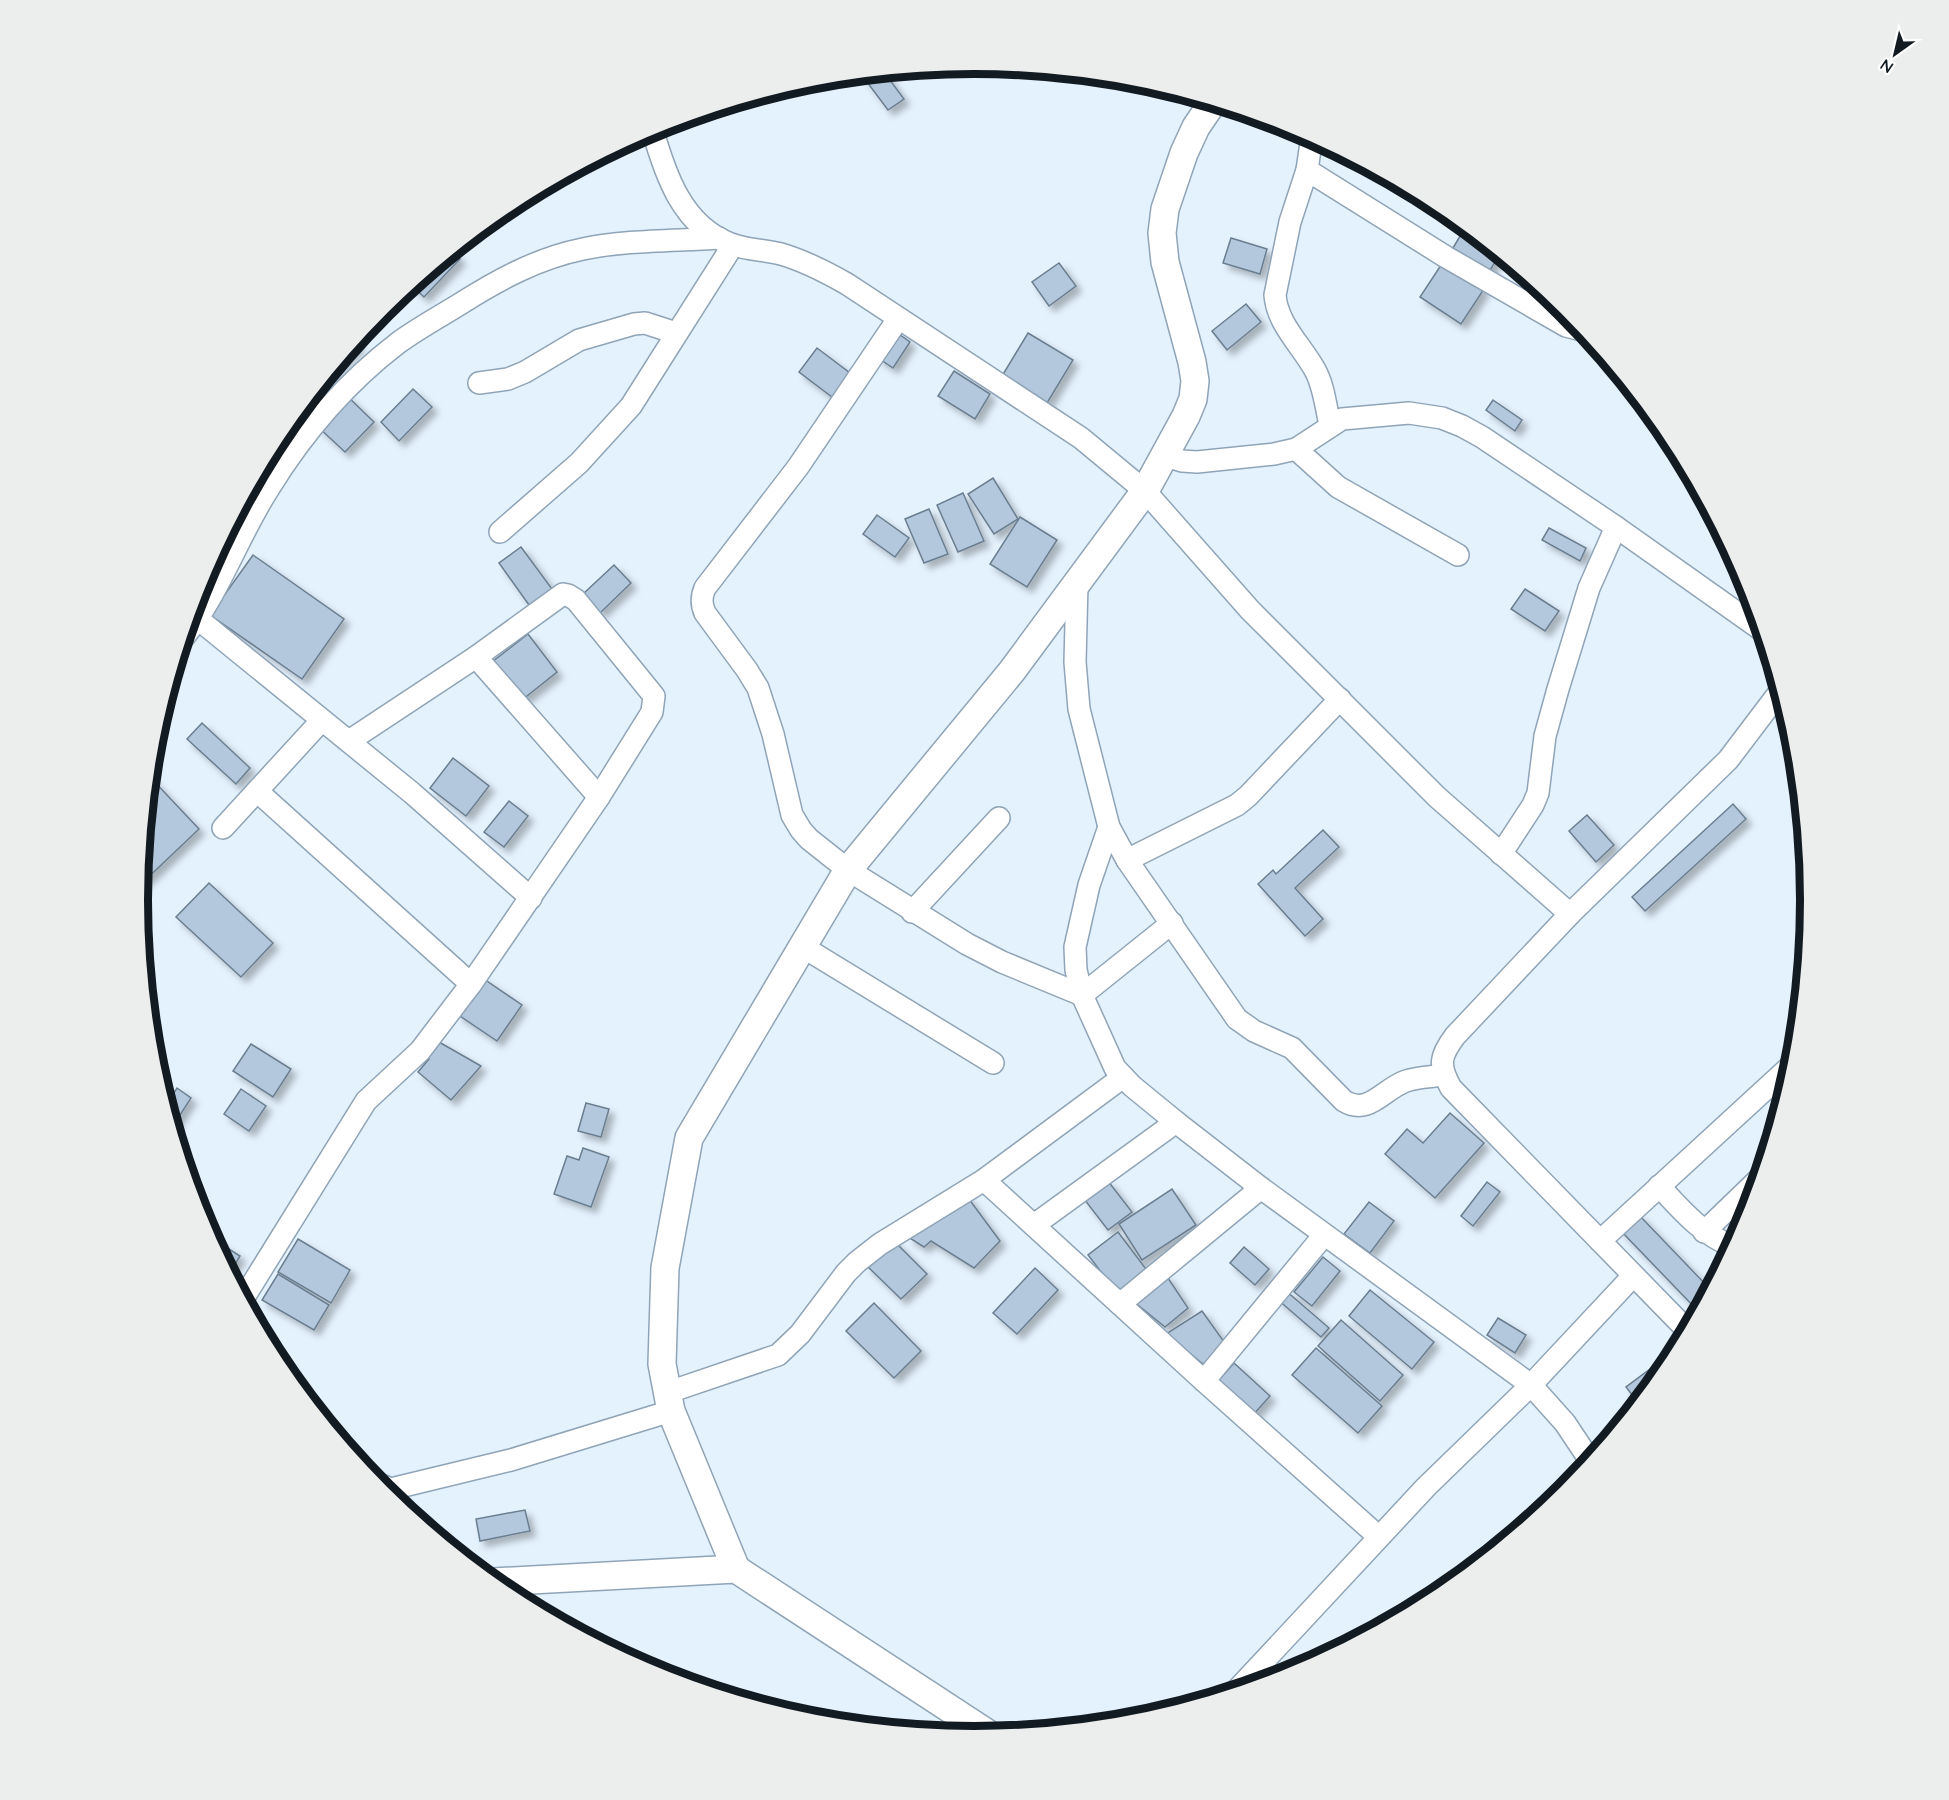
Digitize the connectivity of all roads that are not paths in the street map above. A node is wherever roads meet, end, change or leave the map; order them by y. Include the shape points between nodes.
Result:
1 (1209, 108) edge
2 (655, 137) edge
3 (1310, 145) edge
4 (1306, 170) junction
5 (726, 242) junction
6 (898, 318) junction
7 (1569, 327) edge
8 (676, 333) junction
9 (479, 383) dead end
10 (1330, 425) junction
11 (1296, 449) junction
12 (1166, 456) junction
13 (262, 484) edge
14 (1145, 491) junction
15 (1617, 527) junction
16 (500, 532) dead end
17 (1458, 555) dead end
18 (223, 556) edge
19 (1077, 584) junction
20 (200, 614) edge
21 (198, 619) joint
22 (1753, 623) edge
23 (476, 657) junction
24 (1776, 697) edge
25 (1340, 699) junction
26 (322, 720) junction
27 (349, 741) junction
28 (257, 791) junction
29 (599, 797) junction
30 (999, 818) dead end
31 (1109, 827) junction
32 (223, 828) dead end
33 (1501, 854) junction
34 (1127, 860) junction
35 (848, 870) junction
36 (531, 898) junction
37 (912, 912) junction
38 (1570, 914) junction
39 (1172, 923) junction
40 (803, 946) junction
41 (471, 984) junction
42 (1082, 995) junction
43 (993, 1063) dead end
44 (1782, 1074) edge
45 (1443, 1075) junction
46 (1123, 1077) junction
47 (1176, 1122) junction
48 (984, 1180) junction
49 (1659, 1186) junction
50 (1261, 1188) junction
51 (1748, 1189) edge
52 (1034, 1225) junction
53 (1704, 1232) junction
54 (1324, 1236) junction
55 (1600, 1241) junction
56 (1726, 1243) edge
57 (1633, 1276) junction
58 (247, 1292) edge
59 (1120, 1304) junction
60 (1683, 1325) edge
61 (1204, 1381) junction
62 (1531, 1385) junction
63 (668, 1402) junction
64 (1586, 1455) edge
65 (392, 1486) edge
66 (1379, 1537) junction
67 (736, 1569) junction
68 (507, 1581) edge
69 (1245, 1681) edge
70 (975, 1726) edge

1 - 12 main road via 1184,153 1165,209 1162,233 1165,262 1195,381 1193,399
2 - 5 street via 667,178 682,204 695,220
3 - 4 street
4 - 7 street via 1446,257
4 - 10 street via 1277,280 1276,306 1316,372
5 - 6 street via 812,265
5 - 8 street
5 - 13 street via 584,249 548,258 495,282 399,343 345,390
6 - 14 street via 1082,438
6 - 35 street via 798,467 702,594 705,613 758,688 795,822 809,839
8 - 9 street via 645,323 634,324 579,340 508,379
8 - 16 street via 630,406 595,446
10 - 11 street
10 - 15 street via 1342,419 1409,413 1442,418 1482,437
11 - 12 street via 1197,462
11 - 17 street via 1338,487
12 - 14 main road
13 - 18 street
14 - 19 main road
14 - 25 street via 1250,609
15 - 22 street
15 - 33 street via 1588,588 1558,689 1545,736 1538,793
19 - 31 street via 1075,662 1079,709
19 - 35 main road via 1012,671
20 - 21 street
21 - 26 street
23 - 27 street
23 - 29 street
23 - 29 street via 557,597 568,595 576,600 654,696 652,712
24 - 38 street via 1728,760
25 - 33 street via 1437,798
25 - 34 street via 1237,805
26 - 27 street
26 - 28 street
27 - 36 street
28 - 32 street
28 - 41 street
29 - 36 street
30 - 37 street
31 - 34 street
31 - 42 street via 1089,885 1075,947
33 - 38 street
34 - 39 street
35 - 37 street
35 - 40 main road
36 - 41 street
37 - 42 street via 1002,962
38 - 45 street via 1455,1036 1444,1052
39 - 42 street
39 - 45 street via 1237,1019 1292,1048 1352,1106 1366,1105 1406,1081
40 - 43 street
40 - 63 main road via 689,1138 665,1268 662,1364
41 - 58 street via 420,1051 366,1101
42 - 46 street via 1115,1068
44 - 49 street
45 - 55 street via 1451,1088
46 - 47 street
46 - 48 street
47 - 50 street
47 - 52 street
48 - 52 street
48 - 63 street via 857,1262 800,1334 778,1355
49 - 53 street
49 - 55 street
50 - 54 street
50 - 59 street
51 - 53 street
52 - 59 street
53 - 56 street
54 - 61 street
54 - 62 street
55 - 57 street
57 - 60 street
57 - 62 street
59 - 61 street
61 - 66 street
62 - 64 street via 1565,1423
62 - 66 street
63 - 65 street via 511,1460
63 - 67 main road
66 - 69 street
67 - 68 main road
67 - 70 main road

